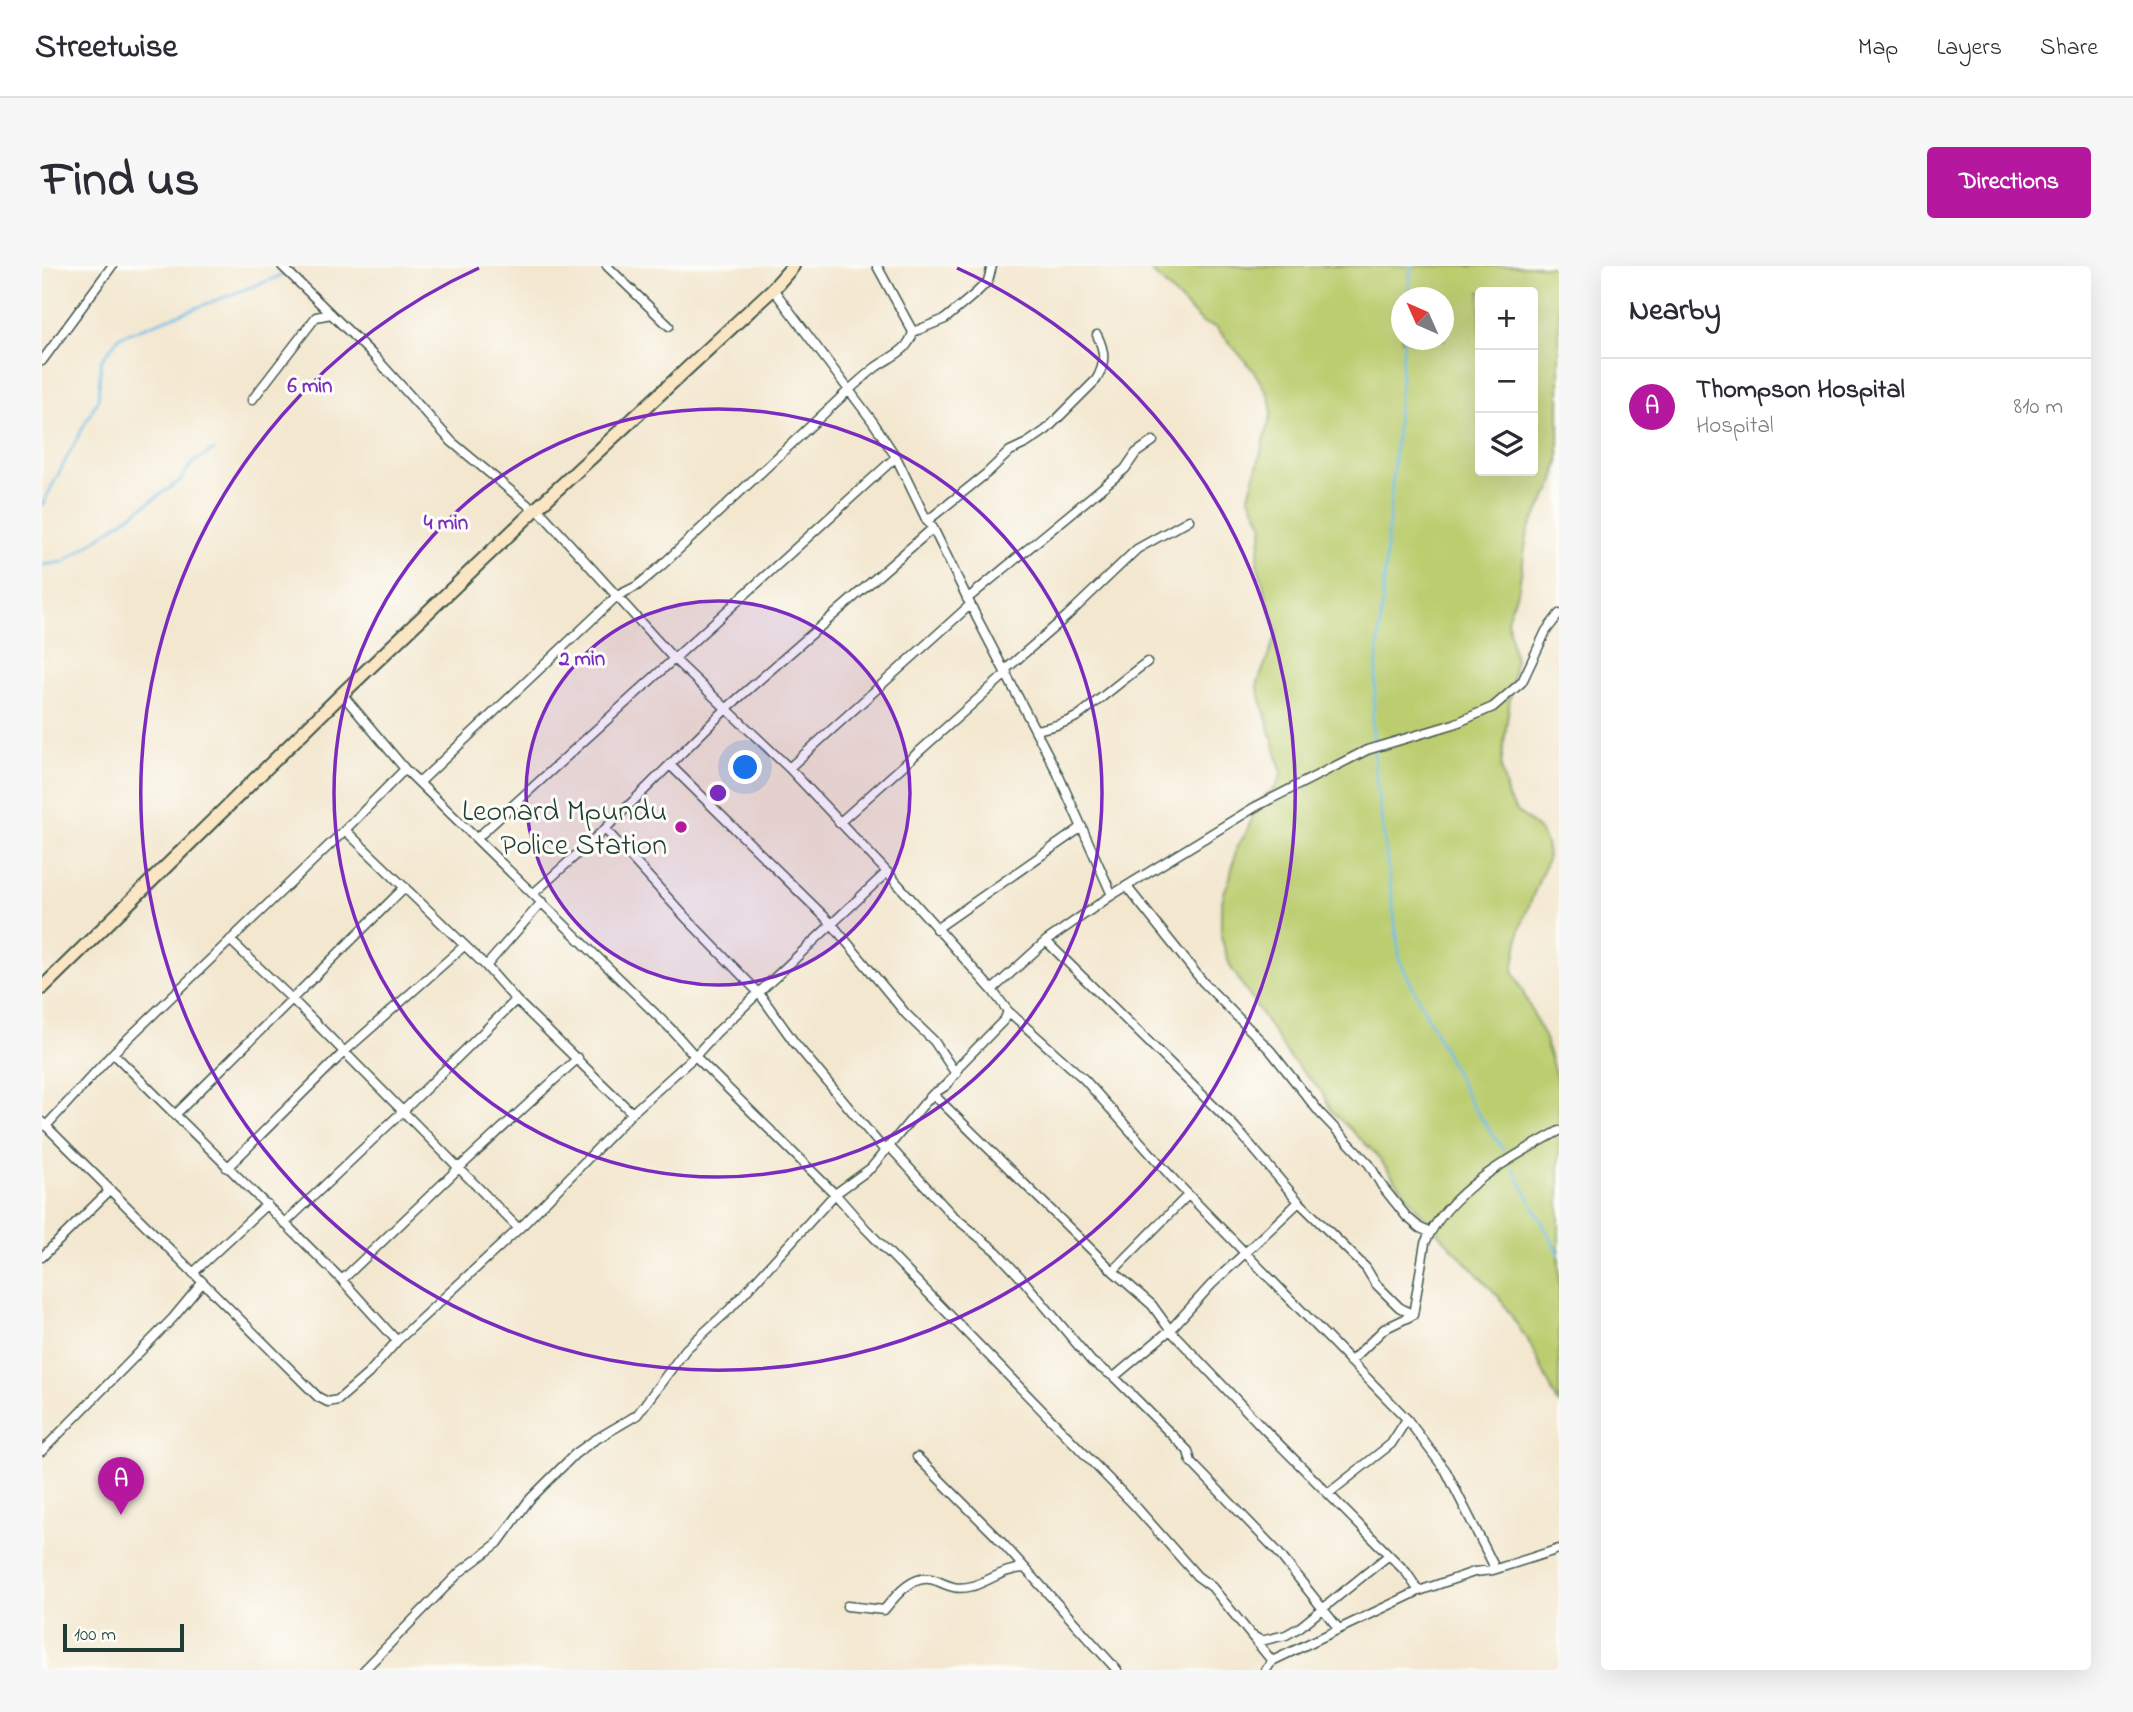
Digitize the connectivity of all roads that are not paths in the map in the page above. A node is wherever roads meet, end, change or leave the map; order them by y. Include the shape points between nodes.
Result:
1 (112, 266) edge
2 (282, 266) edge
3 (607, 266) edge
4 (793, 266) edge
5 (877, 266) edge
6 (992, 266) edge
7 (773, 289) junction
8 (331, 314) junction
9 (669, 326) dead end
10 (913, 332) junction
11 (1097, 335) dead end
12 (42, 362) edge
13 (849, 390) junction
14 (252, 400) dead end
15 (1153, 440) dead end
16 (896, 457) junction
17 (536, 509) junction
18 (1189, 520) dead end
19 (930, 525) junction
20 (617, 596) junction
21 (969, 602) junction
22 (1559, 614) edge
23 (673, 658) junction
24 (1147, 662) dead end
25 (1006, 671) junction
26 (342, 694) junction
27 (726, 709) junction
28 (1036, 730) junction
29 (670, 765) junction
30 (789, 768) junction
31 (405, 769) junction
32 (420, 782) junction
33 (839, 823) junction
34 (1082, 827) junction
35 (605, 829) junction
36 (345, 831) junction
37 (477, 838) junction
38 (887, 872) junction
39 (405, 887) junction
40 (1127, 887) junction
41 (534, 893) junction
42 (1112, 895) junction
43 (542, 902) junction
44 (831, 923) junction
45 (936, 929) junction
46 (230, 940) junction
47 (1046, 941) junction
48 (464, 946) junction
49 (486, 966) junction
50 (42, 988) edge
51 (992, 990) junction
52 (760, 993) junction
53 (292, 999) junction
54 (516, 1000) junction
55 (1008, 1011) junction
56 (113, 1053) junction
57 (344, 1053) junction
58 (695, 1056) junction
59 (578, 1058) junction
60 (956, 1074) junction
61 (933, 1094) junction
62 (403, 1111) junction
63 (632, 1113) junction
64 (176, 1114) junction
65 (44, 1124) edge
66 (1559, 1131) edge
67 (887, 1148) junction
68 (460, 1167) junction
69 (228, 1168) junction
70 (104, 1185) junction
71 (835, 1194) junction
72 (1188, 1195) junction
73 (1299, 1202) junction
74 (267, 1204) junction
75 (285, 1223) junction
76 (518, 1228) junction
77 (1429, 1232) junction
78 (1245, 1252) junction
79 (42, 1257) edge
80 (1113, 1271) junction
81 (193, 1273) junction
82 (342, 1280) junction
83 (202, 1283) junction
84 (1413, 1315) junction
85 (1170, 1330) junction
86 (397, 1341) junction
87 (1350, 1362) junction
88 (1114, 1377) junction
89 (1407, 1419) junction
90 (42, 1451) edge
91 (917, 1457) dead end
92 (1329, 1493) junction
93 (1559, 1549) edge
94 (1389, 1555) junction
95 (1024, 1568) junction
96 (1493, 1570) junction
97 (1419, 1591) junction
98 (847, 1606) dead end
99 (1323, 1609) junction
100 (1338, 1628) junction
101 (1251, 1635) junction
102 (1272, 1661) junction
103 (364, 1670) edge
104 (1117, 1670) edge
105 (1266, 1670) edge

1 - 12 street
2 - 8 street
3 - 9 street
4 - 7 street
5 - 10 street
6 - 10 street via 988,281 945,319
7 - 13 street
7 - 17 street
8 - 14 street via 316,317
8 - 17 street via 452,442
10 - 13 street via 901,352
11 - 19 street via 1104,355 1096,380 1046,430 1010,451
13 - 16 street
13 - 20 street via 661,566
15 - 21 street
16 - 19 street
16 - 23 street
17 - 20 street
17 - 26 street
18 - 25 street via 1137,550
19 - 21 street
19 - 27 street
20 - 23 street
20 - 32 street
21 - 25 street
21 - 30 street
22 - 40 street via 1522,682 1493,707 1367,750 1255,807
23 - 27 street
23 - 37 street
24 - 28 street via 1083,713
25 - 28 street
25 - 33 street
26 - 31 street
26 - 50 street
27 - 29 street
27 - 30 street
28 - 34 street
29 - 35 street
29 - 44 street
30 - 33 street
31 - 32 street
31 - 36 street
32 - 37 street
33 - 38 street
34 - 42 street
34 - 45 street
35 - 41 street
35 - 52 street
36 - 39 street
36 - 46 street
37 - 41 street
38 - 44 street
38 - 45 street
39 - 48 street
39 - 53 street
40 - 42 street
40 - 77 street via 1203,982 1270,1050 1320,1113 1369,1164 1406,1216
41 - 43 street
42 - 47 street
43 - 49 street
43 - 58 street
44 - 52 street
44 - 60 street via 934,1041
45 - 51 street
46 - 53 street
46 - 56 street
47 - 51 street
47 - 73 street via 1235,1127
48 - 49 street
48 - 57 street
49 - 54 street
51 - 55 street
52 - 58 street
52 - 67 street via 794,1042
53 - 57 street
53 - 64 street
54 - 59 street
54 - 62 street
55 - 60 street
55 - 72 street via 1084,1079
56 - 64 street
56 - 65 street
57 - 62 street
57 - 69 street
58 - 63 street
58 - 71 street
59 - 63 street
59 - 68 street
60 - 61 street
61 - 67 street
61 - 80 street
62 - 68 street
62 - 75 street
63 - 76 street
64 - 69 street
65 - 70 street
66 - 77 street via 1481,1178
67 - 71 street via 871,1168
67 - 88 street via 951,1214 1006,1261 1092,1362
68 - 76 street
68 - 82 street
69 - 74 street
70 - 79 street via 108,1191
70 - 81 street
71 - 101 street via 1212,1587
71 - 103 street via 730,1309 686,1349 637,1415 575,1454 529,1500 498,1543 460,1572
72 - 78 street
72 - 80 street
73 - 78 street
73 - 84 street via 1399,1307
74 - 75 street
74 - 81 street
75 - 82 street
76 - 86 street
77 - 84 street
78 - 85 street
78 - 87 street
80 - 85 street via 1152,1305
81 - 83 street
82 - 86 street
83 - 86 street via 328,1402 338,1400 368,1374
83 - 90 street
84 - 87 street via 1384,1329
85 - 88 street
85 - 92 street
87 - 89 street
88 - 99 street via 1188,1451 1191,1462 1277,1551
89 - 92 street via 1391,1444
89 - 96 street via 1446,1471
91 - 95 street
92 - 94 street
93 - 96 street
94 - 97 street
94 - 99 street
95 - 98 street via 1010,1568 955,1590 933,1579 917,1580 884,1610
95 - 104 street
96 - 97 street
97 - 100 street
99 - 100 street
99 - 101 street via 1286,1635 1261,1641
100 - 102 street
101 - 102 street
102 - 105 street

